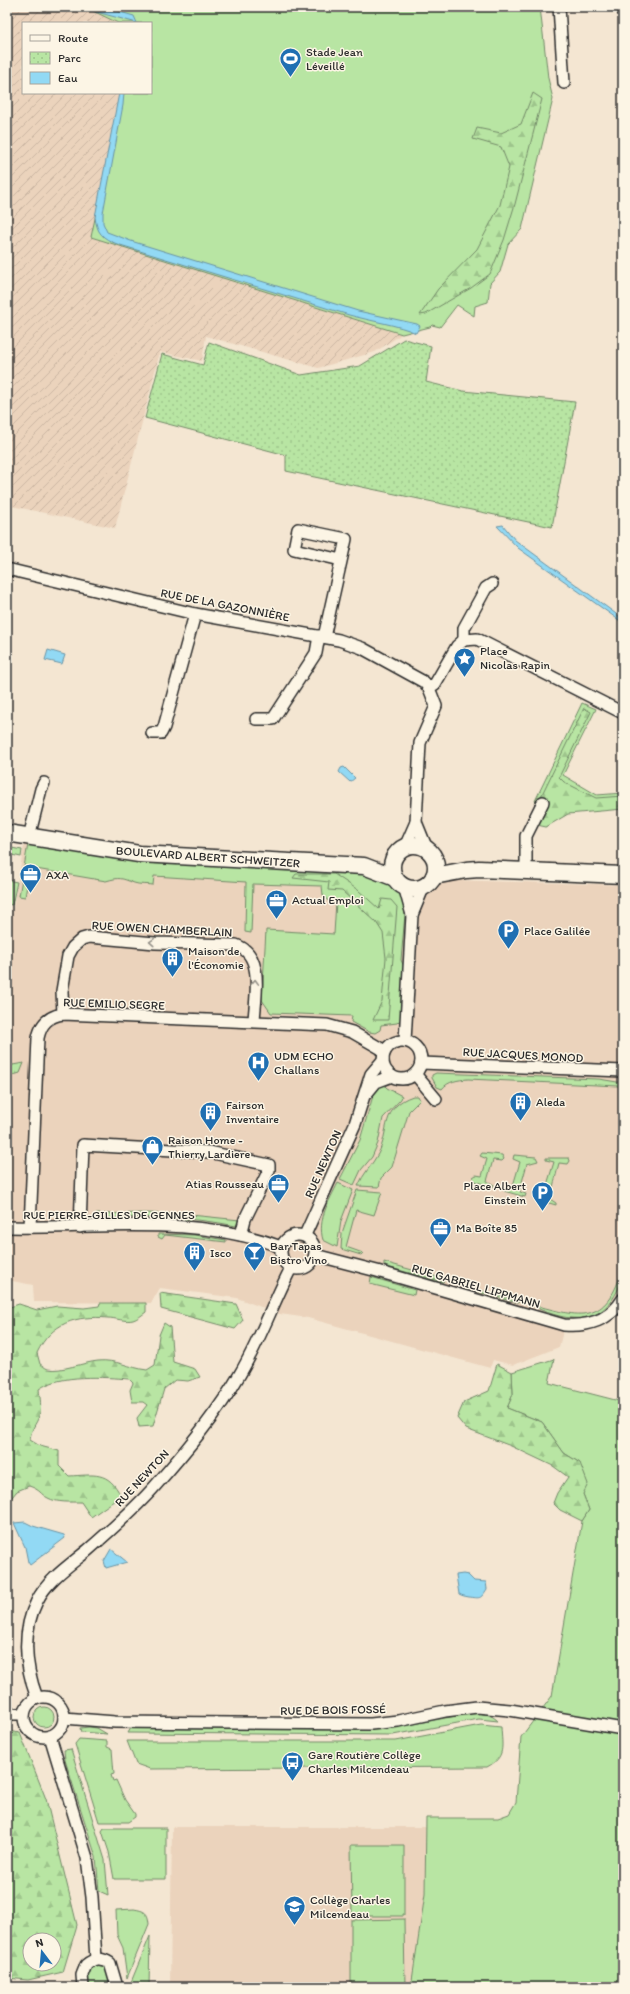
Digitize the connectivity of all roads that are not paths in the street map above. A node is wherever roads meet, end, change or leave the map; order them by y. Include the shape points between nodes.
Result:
1 (559, 7) edge
2 (564, 83) dead end
3 (341, 560) junction
4 (7, 569) edge
5 (492, 584) dead end
6 (195, 614) junction
7 (322, 636) junction
8 (464, 640) junction
9 (430, 688) junction
10 (623, 713) edge
11 (256, 719) dead end
12 (152, 733) dead end
13 (44, 783) dead end
14 (543, 802) dead end
15 (416, 822) junction
16 (7, 833) edge
17 (29, 836) junction
18 (401, 850) junction
19 (430, 853) junction
20 (364, 866) junction
21 (466, 870) junction
22 (526, 872) junction
23 (623, 875) edge
24 (429, 881) junction
25 (399, 882) junction
26 (412, 915) junction
27 (63, 1014) junction
28 (254, 1021) junction
29 (405, 1041) junction
30 (384, 1055) junction
31 (421, 1063) junction
32 (623, 1071) edge
33 (415, 1074) junction
34 (392, 1076) junction
35 (436, 1099) dead end
36 (361, 1102) junction
37 (7, 1227) edge
38 (30, 1227) junction
39 (80, 1227) junction
40 (241, 1235) junction
41 (305, 1235) junction
42 (281, 1247) junction
43 (315, 1255) junction
44 (291, 1268) junction
45 (623, 1299) edge
46 (37, 1698) junction
47 (7, 1714) edge
48 (24, 1714) junction
49 (64, 1718) junction
50 (623, 1730) edge
51 (50, 1736) junction
52 (96, 1959) junction
53 (83, 1987) edge
54 (117, 1987) edge

1 - 2 street
3 - 3 street via 294,549 298,529 346,538
3 - 7 street
4 - 6 street, RUE DE LA GAZONNIÈRE
5 - 8 street via 486,588 464,628
6 - 7 street, RUE DE LA GAZONNIÈRE
6 - 12 street via 164,727 161,733
7 - 9 street, RUE DE LA GAZONNIÈRE via 362,648 424,682
7 - 11 street via 316,653 273,719
8 - 9 street via 457,646 435,684
8 - 10 street via 477,639
9 - 15 street via 436,706 420,743
13 - 17 street
14 - 22 street via 526,836
15 - 18 street
15 - 19 street
16 - 17 main road, BOULEVARD ALBERT SCHWEITZER
17 - 20 main road, BOULEVARD ALBERT SCHWEITZER via 139,854
18 - 19 main road via 420,846
18 - 20 main road, BOULEVARD ALBERT SCHWEITZER
18 - 25 main road via 393,861 392,870
19 - 21 main road
19 - 24 main road via 436,862
20 - 25 main road, BOULEVARD ALBERT SCHWEITZER
21 - 22 main road
21 - 24 main road
22 - 23 main road
24 - 25 main road via 410,889
24 - 26 street
25 - 26 street
26 - 29 street
27 - 28 street, RUE EMILIO SEGRE
28 -> 27 street, RUE OWEN CHAMBERLAIN via 255,970 253,958 245,948 236,945 155,943 89,937 76,943 68,956 62,991
27 - 38 street, RUE EMILIO SEGRE via 47,1020 38,1038
28 - 30 street, RUE EMILIO SEGRE via 327,1025 352,1032
29 - 30 street via 391,1044
29 - 31 street via 418,1048
30 - 34 street via 384,1066
30 - 36 street, RUE NEWTON via 371,1074
31 - 32 street, RUE JACQUES MONOD
31 - 33 street
33 - 34 street via 404,1078
33 - 35 street
34 - 36 street, RUE NEWTON via 376,1082
36 - 41 street, RUE NEWTON via 355,1124
37 - 38 street, RUE PIERRE-GILLES DE GENNES
38 - 39 street, RUE PIERRE-GILLES DE GENNES
39 - 40 street, RUE PIERRE-GILLES DE GENNES via 171,1226
39 - 40 street via 83,1144 209,1152 269,1165 269,1170 245,1219
40 - 42 street, RUE PIERRE-GILLES DE GENNES
41 - 42 street via 295,1234 286,1239
41 - 43 street via 312,1240 316,1248
42 - 44 street via 281,1255
43 - 44 street via 310,1265 301,1269
43 - 45 street, RUE GABRIEL LIPPMANN via 564,1325 576,1326 599,1321 609,1315
44 - 46 street, RUE NEWTON via 240,1376 211,1418 155,1487 57,1576 37,1601 27,1632 26,1646 27,1671
46 - 48 street via 26,1708
46 - 49 street via 53,1699 63,1710
47 - 48 street
48 - 51 street via 31,1732 42,1737
49 - 50 street, RUE DE BOIS FOSSÉ via 115,1722 371,1724 477,1707 510,1710
49 - 51 street via 57,1733
51 - 52 street via 87,1858
52 - 53 street via 84,1969
52 - 54 street via 110,1963

